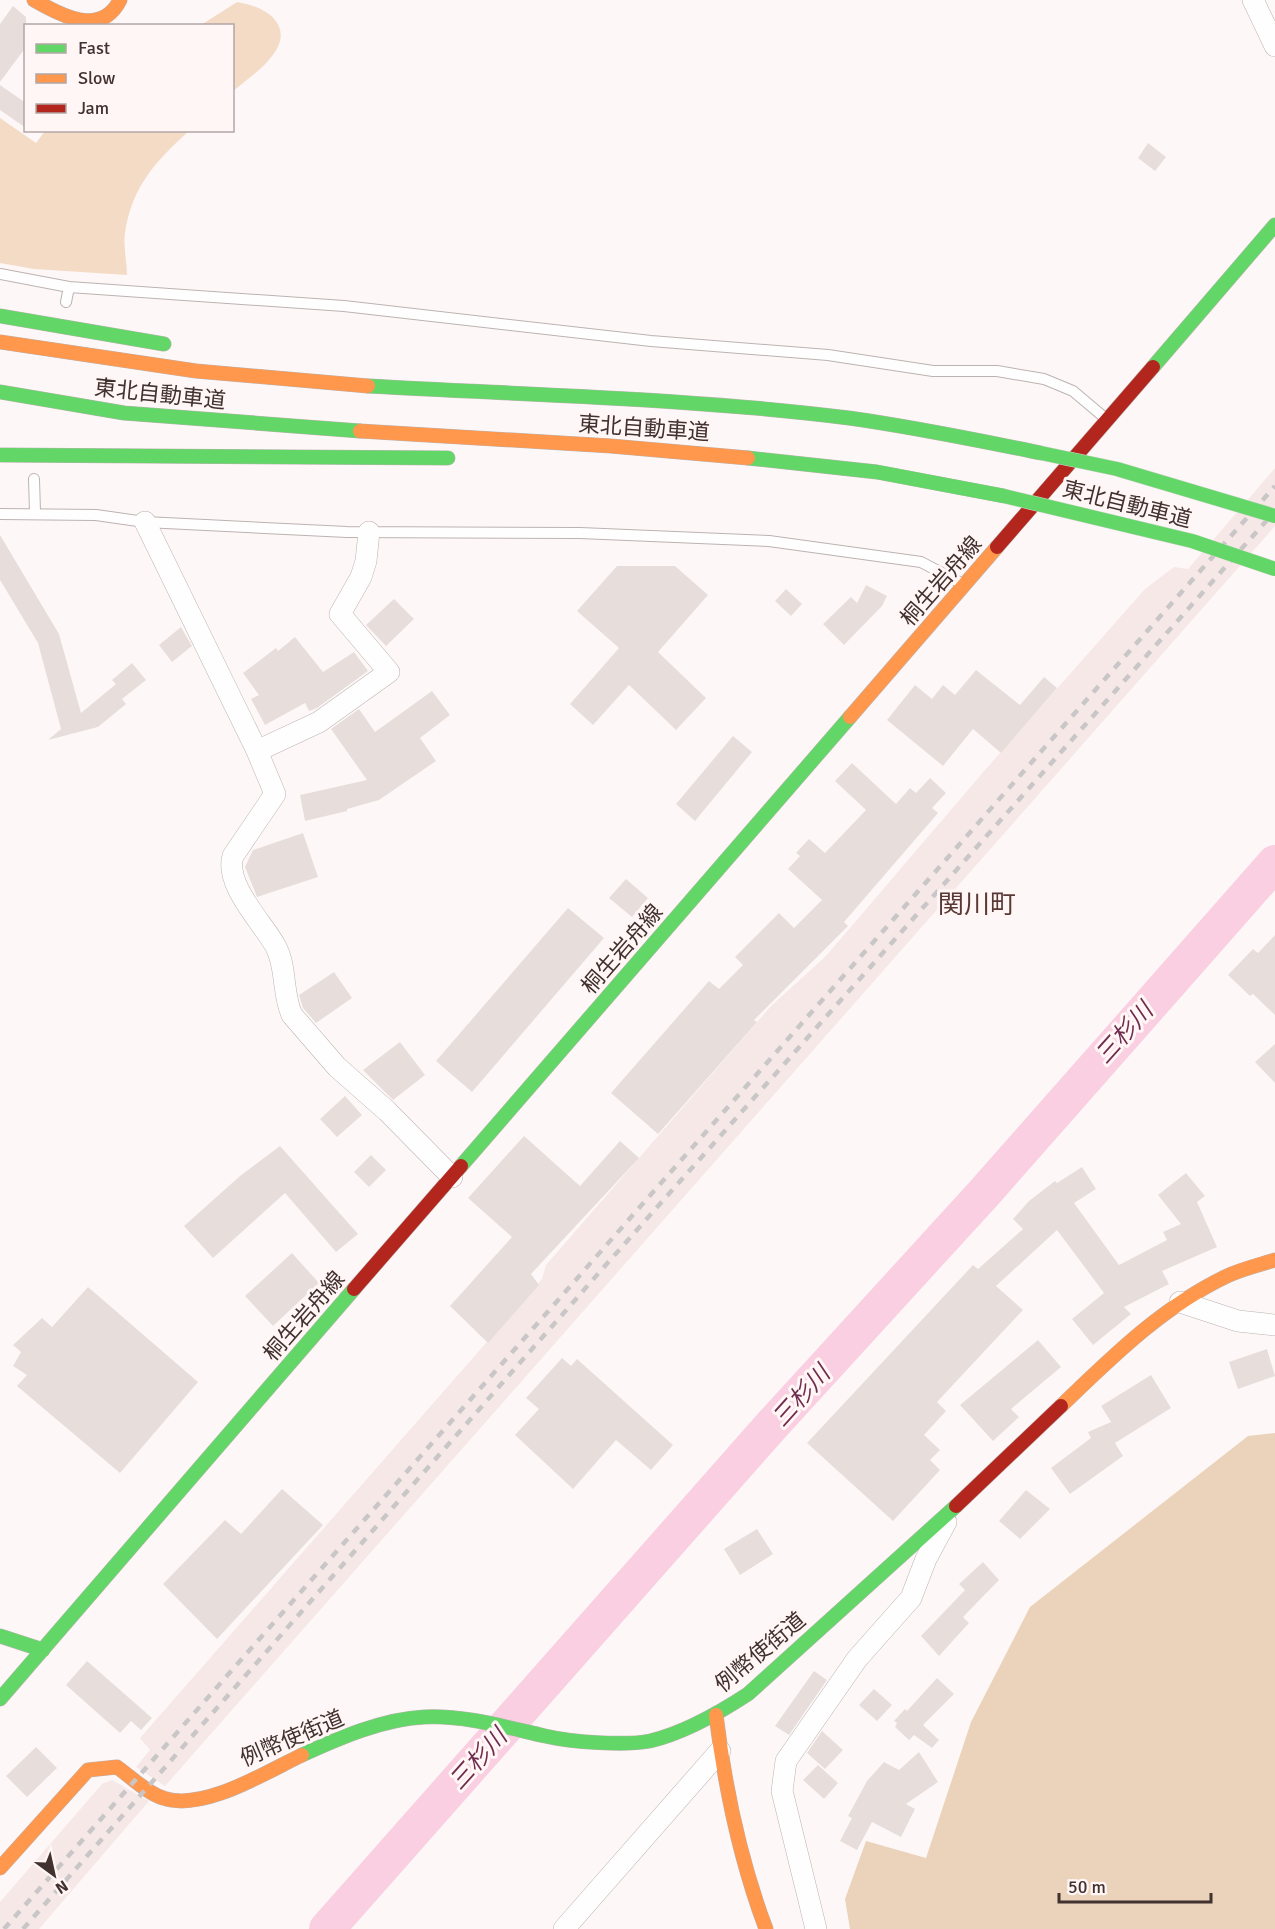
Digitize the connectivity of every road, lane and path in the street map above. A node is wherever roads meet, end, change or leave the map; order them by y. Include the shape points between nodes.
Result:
1 (34, 0) edge
2 (120, 0) edge
3 (1253, 0) edge
4 (1275, 46) edge
5 (1275, 225) edge
6 (0, 274) edge
7 (69, 287) junction
8 (66, 303) dead end
9 (0, 316) edge
10 (0, 342) edge
11 (183, 347) dead end
12 (214, 357) dead end
13 (262, 378) junction
14 (0, 392) edge
15 (1107, 421) junction
16 (6, 441) dead end
17 (659, 448) junction
18 (0, 455) edge
19 (25, 455) junction
20 (529, 456) dead end
21 (459, 458) dead end
22 (34, 479) dead end
23 (35, 513) junction
24 (0, 514) edge
25 (1275, 516) edge
26 (145, 522) junction
27 (369, 532) junction
28 (1275, 569) edge
29 (965, 585) junction
30 (257, 751) junction
31 (452, 1177) junction
32 (1275, 1260) edge
33 (1180, 1302) junction
34 (1275, 1325) edge
35 (953, 1508) junction
36 (0, 1636) edge
37 (43, 1650) junction
38 (0, 1699) edge
39 (716, 1714) junction
40 (720, 1751) junction
41 (0, 1868) edge
42 (564, 1929) edge
43 (766, 1929) edge
44 (816, 1929) edge

1 - 2 main road via 83,22 104,17
3 - 4 street
5 - 15 main road, 桐生岩舟線
6 - 7 lane
7 - 8 lane
7 - 15 lane via 344,306 651,341 828,355 923,370 997,371 1044,379 1073,391
9 - 11 main road
10 - 13 main road, 東北自動車道 via 122,362
12 - 13 main road
13 - 25 main road, 東北自動車道, bridge via 662,402 887,423 994,441 1117,469
14 - 17 main road, 東北自動車道 via 124,413 194,420
15 - 29 main road, 桐生岩舟線
16 - 19 lane
17 - 20 main road
17 - 28 main road, 東北自動車道, bridge via 887,473 1004,496 1192,541
18 - 19 main road
19 - 21 main road
22 - 23 lane
23 - 24 lane
23 - 26 lane
26 - 27 lane
26 - 30 street
27 - 29 lane via 580,533 769,541 921,562
27 - 30 street via 361,577 340,614 389,672 319,722
29 - 31 main road, 桐生岩舟線
30 - 31 street via 275,794 231,864 246,906 276,946 292,1015 337,1067
31 - 37 main road, 桐生岩舟線
32 - 33 main road, 例幣使街道 via 1228,1275
33 - 34 street via 1238,1321
33 - 35 main road, 例幣使街道 via 1142,1329
35 - 39 main road, 例幣使街道 via 760,1683
35 - 44 street via 911,1598 857,1659 786,1761 782,1791
36 - 37 main road
37 - 38 main road, 桐生岩舟線
39 - 40 main road
39 - 41 main road, 例幣使街道 via 649,1741 590,1742 464,1719 422,1718 371,1728 213,1796 184,1802 162,1798 117,1767 88,1770
40 - 42 street
40 - 43 main road via 741,1847

